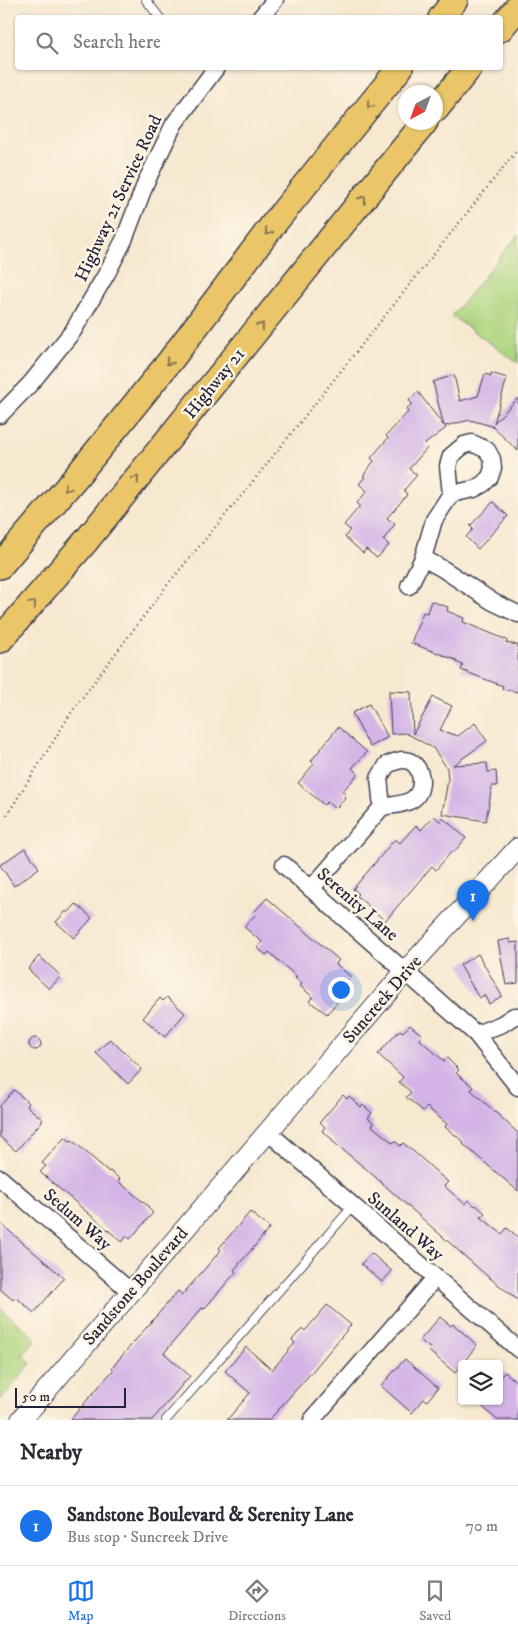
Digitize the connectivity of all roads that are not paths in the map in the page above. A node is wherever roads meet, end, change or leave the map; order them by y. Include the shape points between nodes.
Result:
1 (146, 0) edge
2 (275, 0) edge
3 (455, 0) edge
4 (518, 7) edge
5 (158, 15) edge
6 (262, 15) edge
7 (442, 15) edge
8 (503, 25) edge
9 (214, 70) edge
10 (398, 70) edge
11 (467, 70) edge
12 (443, 100) edge
13 (419, 130) edge
14 (0, 415) edge
15 (450, 494) dead end
16 (424, 558) junction
17 (0, 566) edge
18 (409, 586) dead end
19 (518, 614) edge
20 (0, 640) edge
21 (382, 807) dead end
22 (518, 848) edge
23 (284, 865) dead end
24 (311, 889) junction
25 (405, 972) junction
26 (518, 1016) edge
27 (476, 1034) junction
28 (517, 1084) edge
29 (268, 1132) junction
30 (250, 1153) joint
31 (0, 1178) edge
32 (353, 1206) junction
33 (435, 1278) junction
34 (130, 1291) junction
35 (518, 1348) edge
36 (30, 1417) edge
37 (166, 1420) edge
38 (312, 1420) edge

1 - 5 lane
2 - 6 street
3 - 7 main road
4 - 8 main road
9 - 14 street, Highway 21 Service Road via 174,124 146,182 120,248 73,331
10 -> 17 main road via 275,222 170,361
11 - 12 main road
20 -> 13 main road, Highway 21 via 86,541
15 - 16 street via 434,520
16 - 18 street
16 - 19 street
21 - 24 street
22 - 25 street, Suncreek Drive
23 - 24 street, Serenity Lane
24 - 25 street, Serenity Lane
25 - 27 street, Serenity Lane
25 - 29 street, Suncreek Drive
26 - 27 street
27 - 28 street, Serenity Lane
29 - 30 street, Suncreek Drive
29 - 32 street, Sunland Way
30 - 34 street, Sandstone Boulevard
31 - 34 street, Sedum Way
32 - 33 street, Sunland Way
32 - 37 lane
33 - 35 street, Sunland Way
33 - 38 street
34 - 36 street, Sandstone Boulevard

